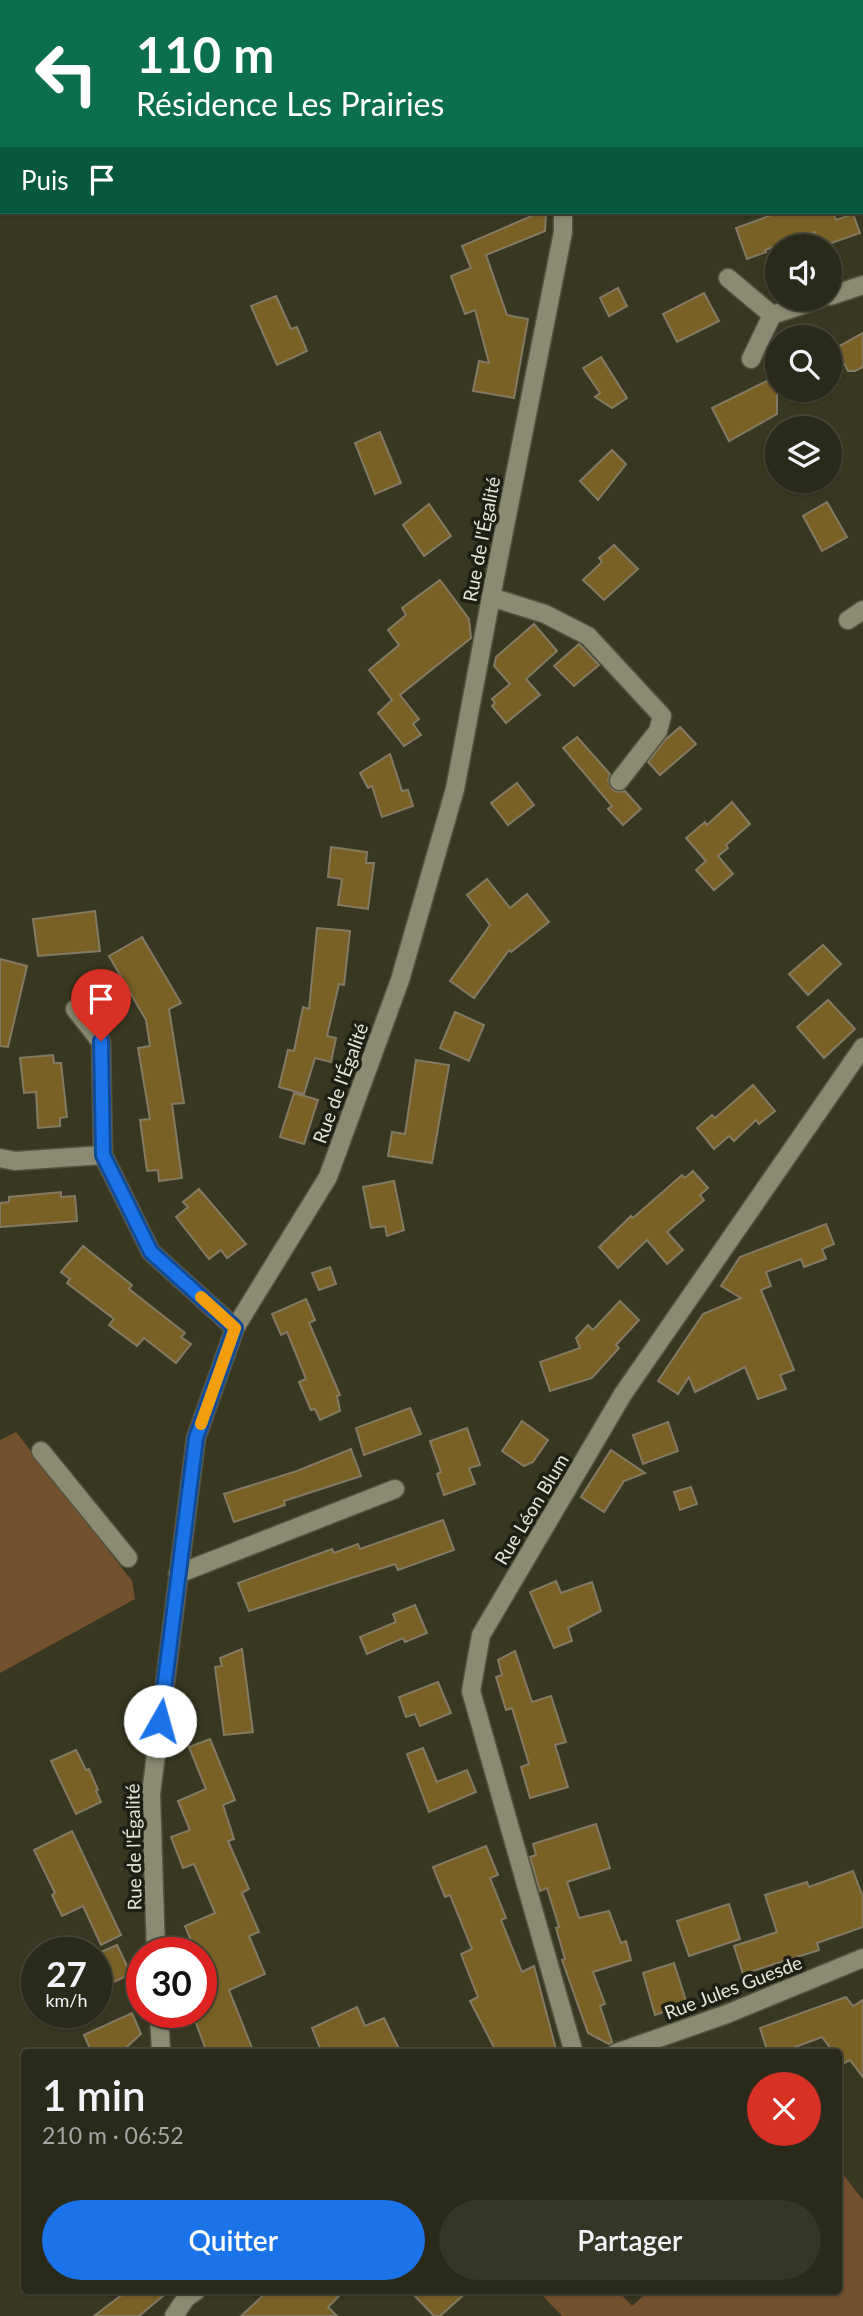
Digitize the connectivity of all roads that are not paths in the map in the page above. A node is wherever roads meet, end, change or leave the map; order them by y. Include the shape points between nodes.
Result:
1 (563, 214) edge
2 (728, 278) dead end
3 (863, 285) edge
4 (842, 292) edge
5 (784, 311) edge
6 (772, 315) junction
7 (751, 359) dead end
8 (491, 597) junction
9 (619, 781) dead end
10 (75, 1009) dead end
11 (863, 1047) edge
12 (103, 1155) junction
13 (0, 1158) edge
14 (235, 1328) junction
15 (41, 1451) dead end
16 (395, 1489) dead end
17 (128, 1558) dead end
18 (178, 1574) junction
19 (155, 1937) edge
20 (863, 1958) edge
21 (160, 2028) edge
22 (161, 2049) edge
23 (574, 2049) edge
24 (627, 2049) edge
25 (188, 2294) edge
26 (174, 2316) edge

1 - 8 street, Rue de l'Égalité
2 - 6 street
3 - 4 street
5 - 6 street
6 - 7 street
8 - 9 street via 545,614 588,636 662,716 658,731
8 - 14 street, Rue de l'Égalité via 455,789 400,980 328,1177
10 - 12 street via 101,1041
11 - 23 street, Rue Léon Blum via 623,1394 481,1634 471,1691
12 - 13 street
12 - 14 street via 151,1252
14 - 18 street, Rue de l'Égalité via 196,1438
15 - 17 street
16 - 18 street
18 - 19 street, Rue de l'Égalité via 151,1794
20 - 24 street, Rue Jules Guesde
21 - 22 street
25 - 26 street

